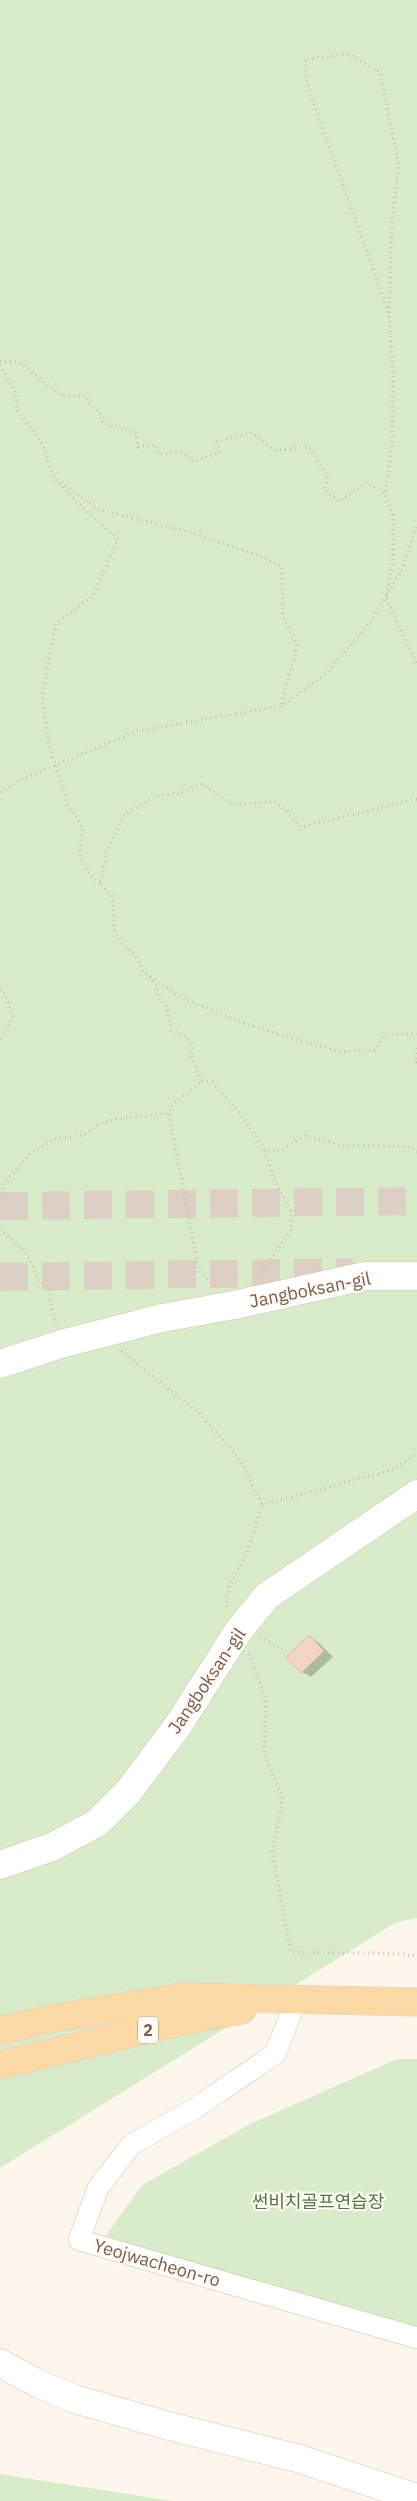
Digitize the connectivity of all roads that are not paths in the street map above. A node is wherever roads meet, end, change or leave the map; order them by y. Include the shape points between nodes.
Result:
1 (417, 1276) edge
2 (0, 1364) edge
3 (417, 1494) edge
4 (0, 1865) edge
5 (298, 1999) junction
6 (417, 2002) edge
7 (0, 2031) edge
8 (0, 2065) edge
9 (417, 2338) edge
10 (0, 2363) edge
11 (417, 2498) edge

1 - 2 street, Jangboksan-gil via 365,1276 162,1318
3 - 4 street, Jangboksan-gil via 267,1596 241,1628 177,1727 129,1791 97,1823 52,1847
5 - 6 main road, 2
5 - 7 main road, 2 via 181,1997 49,2019
5 - 8 main road, 2 via 187,2020
5 - 9 street, Yeojwacheon-ro via 274,2054 194,2109 132,2144 98,2188 79,2240
10 - 11 street via 74,2399 300,2459

